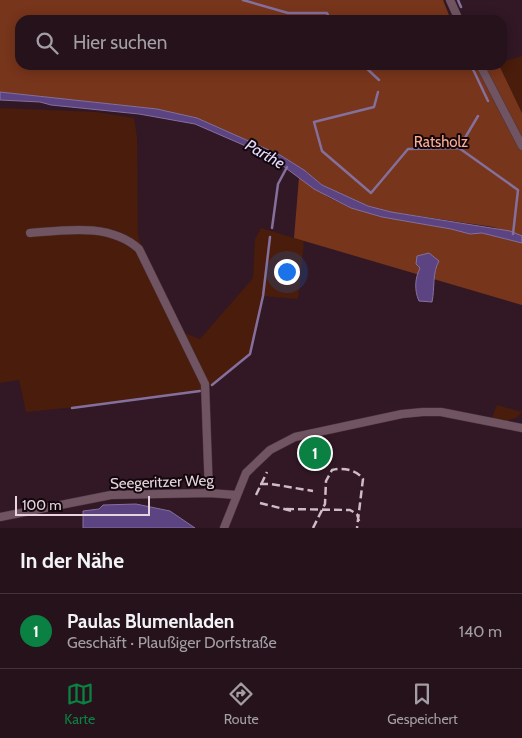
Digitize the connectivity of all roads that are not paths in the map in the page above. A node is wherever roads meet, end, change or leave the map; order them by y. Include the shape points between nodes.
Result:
1 (450, 0) edge
2 (457, 15) edge
3 (483, 70) edge
4 (522, 146) edge
5 (30, 233) dead end
6 (522, 428) edge
7 (209, 493) junction
8 (236, 495) junction
9 (0, 517) edge
10 (224, 528) edge

1 - 2 street
3 - 4 street
5 - 7 street via 97,230 128,240 139,249 204,384
6 - 8 street via 441,412 423,412 316,432 295,437 270,450 246,473
7 - 8 street, Seegeritzer Weg
7 - 9 street, Seegeritzer Weg via 111,495
8 - 10 street

